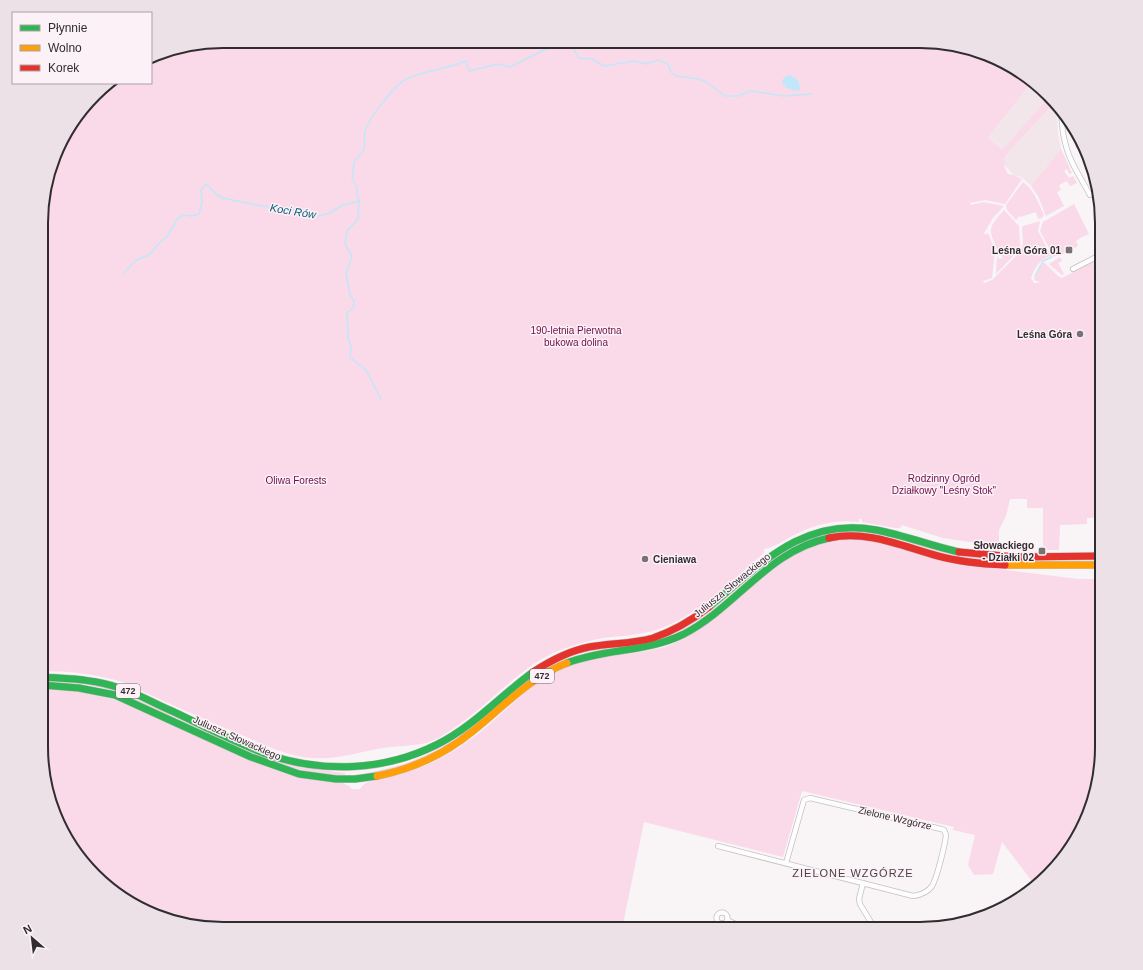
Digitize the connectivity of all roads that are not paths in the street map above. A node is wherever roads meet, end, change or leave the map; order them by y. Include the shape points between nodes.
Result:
1 (1061, 119) edge
2 (1093, 194) edge
3 (1095, 258) edge
4 (1073, 269) dead end
5 (1095, 556) edge
6 (1095, 565) edge
7 (48, 677) edge
8 (48, 685) edge
9 (718, 846) dead end
10 (786, 863) junction
11 (863, 883) junction
12 (727, 920) dead end
13 (731, 922) edge
14 (871, 922) edge

1 - 2 street via 1062,132 1070,156 1090,195
3 - 4 street
5 - 7 main road, Juliusza Słowackiego / 472 via 1029,557 967,553 878,530 856,527 822,531 796,540 775,552 710,606 680,626 653,638 574,650 532,672 467,726 431,748 397,760 356,767 319,767 281,759 121,688 90,680
6 - 8 main road, Juliusza Słowackiego / 472 via 1034,566 982,563 954,560 894,542 862,536 819,540 779,559 719,610 688,632 648,647 601,653 562,664 548,671 475,731 444,752 407,769 357,779 324,778 290,771 253,758 116,695 79,687
9 - 10 street, Zielone Wzgórze
10 - 11 street, Zielone Wzgórze
10 - 11 street, Zielone Wzgórze via 804,800 807,798 944,830 946,838 935,877 932,885 920,895 911,896
11 - 14 street via 860,904
12 - 13 street

